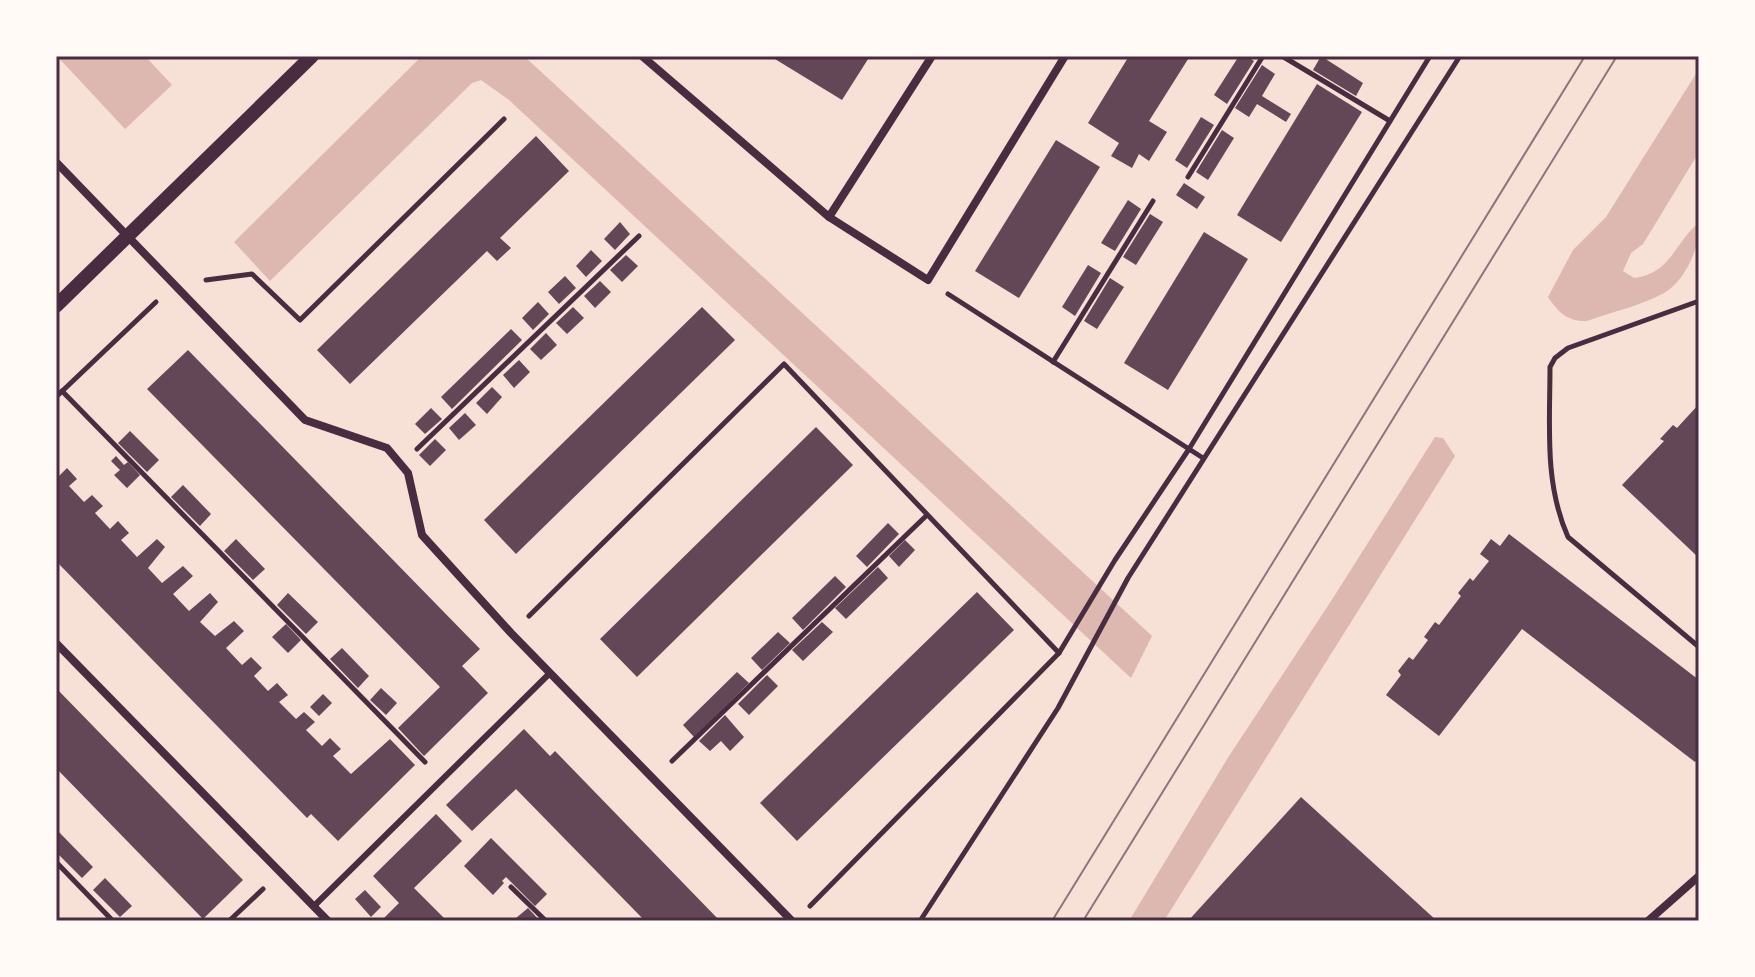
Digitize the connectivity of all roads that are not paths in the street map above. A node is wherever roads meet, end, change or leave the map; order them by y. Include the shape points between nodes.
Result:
1 (312, 56) edge
2 (642, 56) edge
3 (932, 56) edge
4 (1065, 56) edge
5 (56, 162) edge
6 (829, 217) junction
7 (128, 236) junction
8 (56, 306) edge
9 (56, 643) edge
10 (550, 673) junction
11 (1699, 876) edge
12 (314, 906) junction
13 (328, 921) edge
14 (792, 921) edge
15 (1648, 921) edge

1 - 7 street
2 - 6 street
3 - 6 street
4 - 6 street via 928,280
5 - 7 street
7 - 8 street
7 - 10 street via 305,420 387,448 408,473 422,535
9 - 12 street
10 - 12 lane
10 - 14 street
11 - 15 street
12 - 13 street

